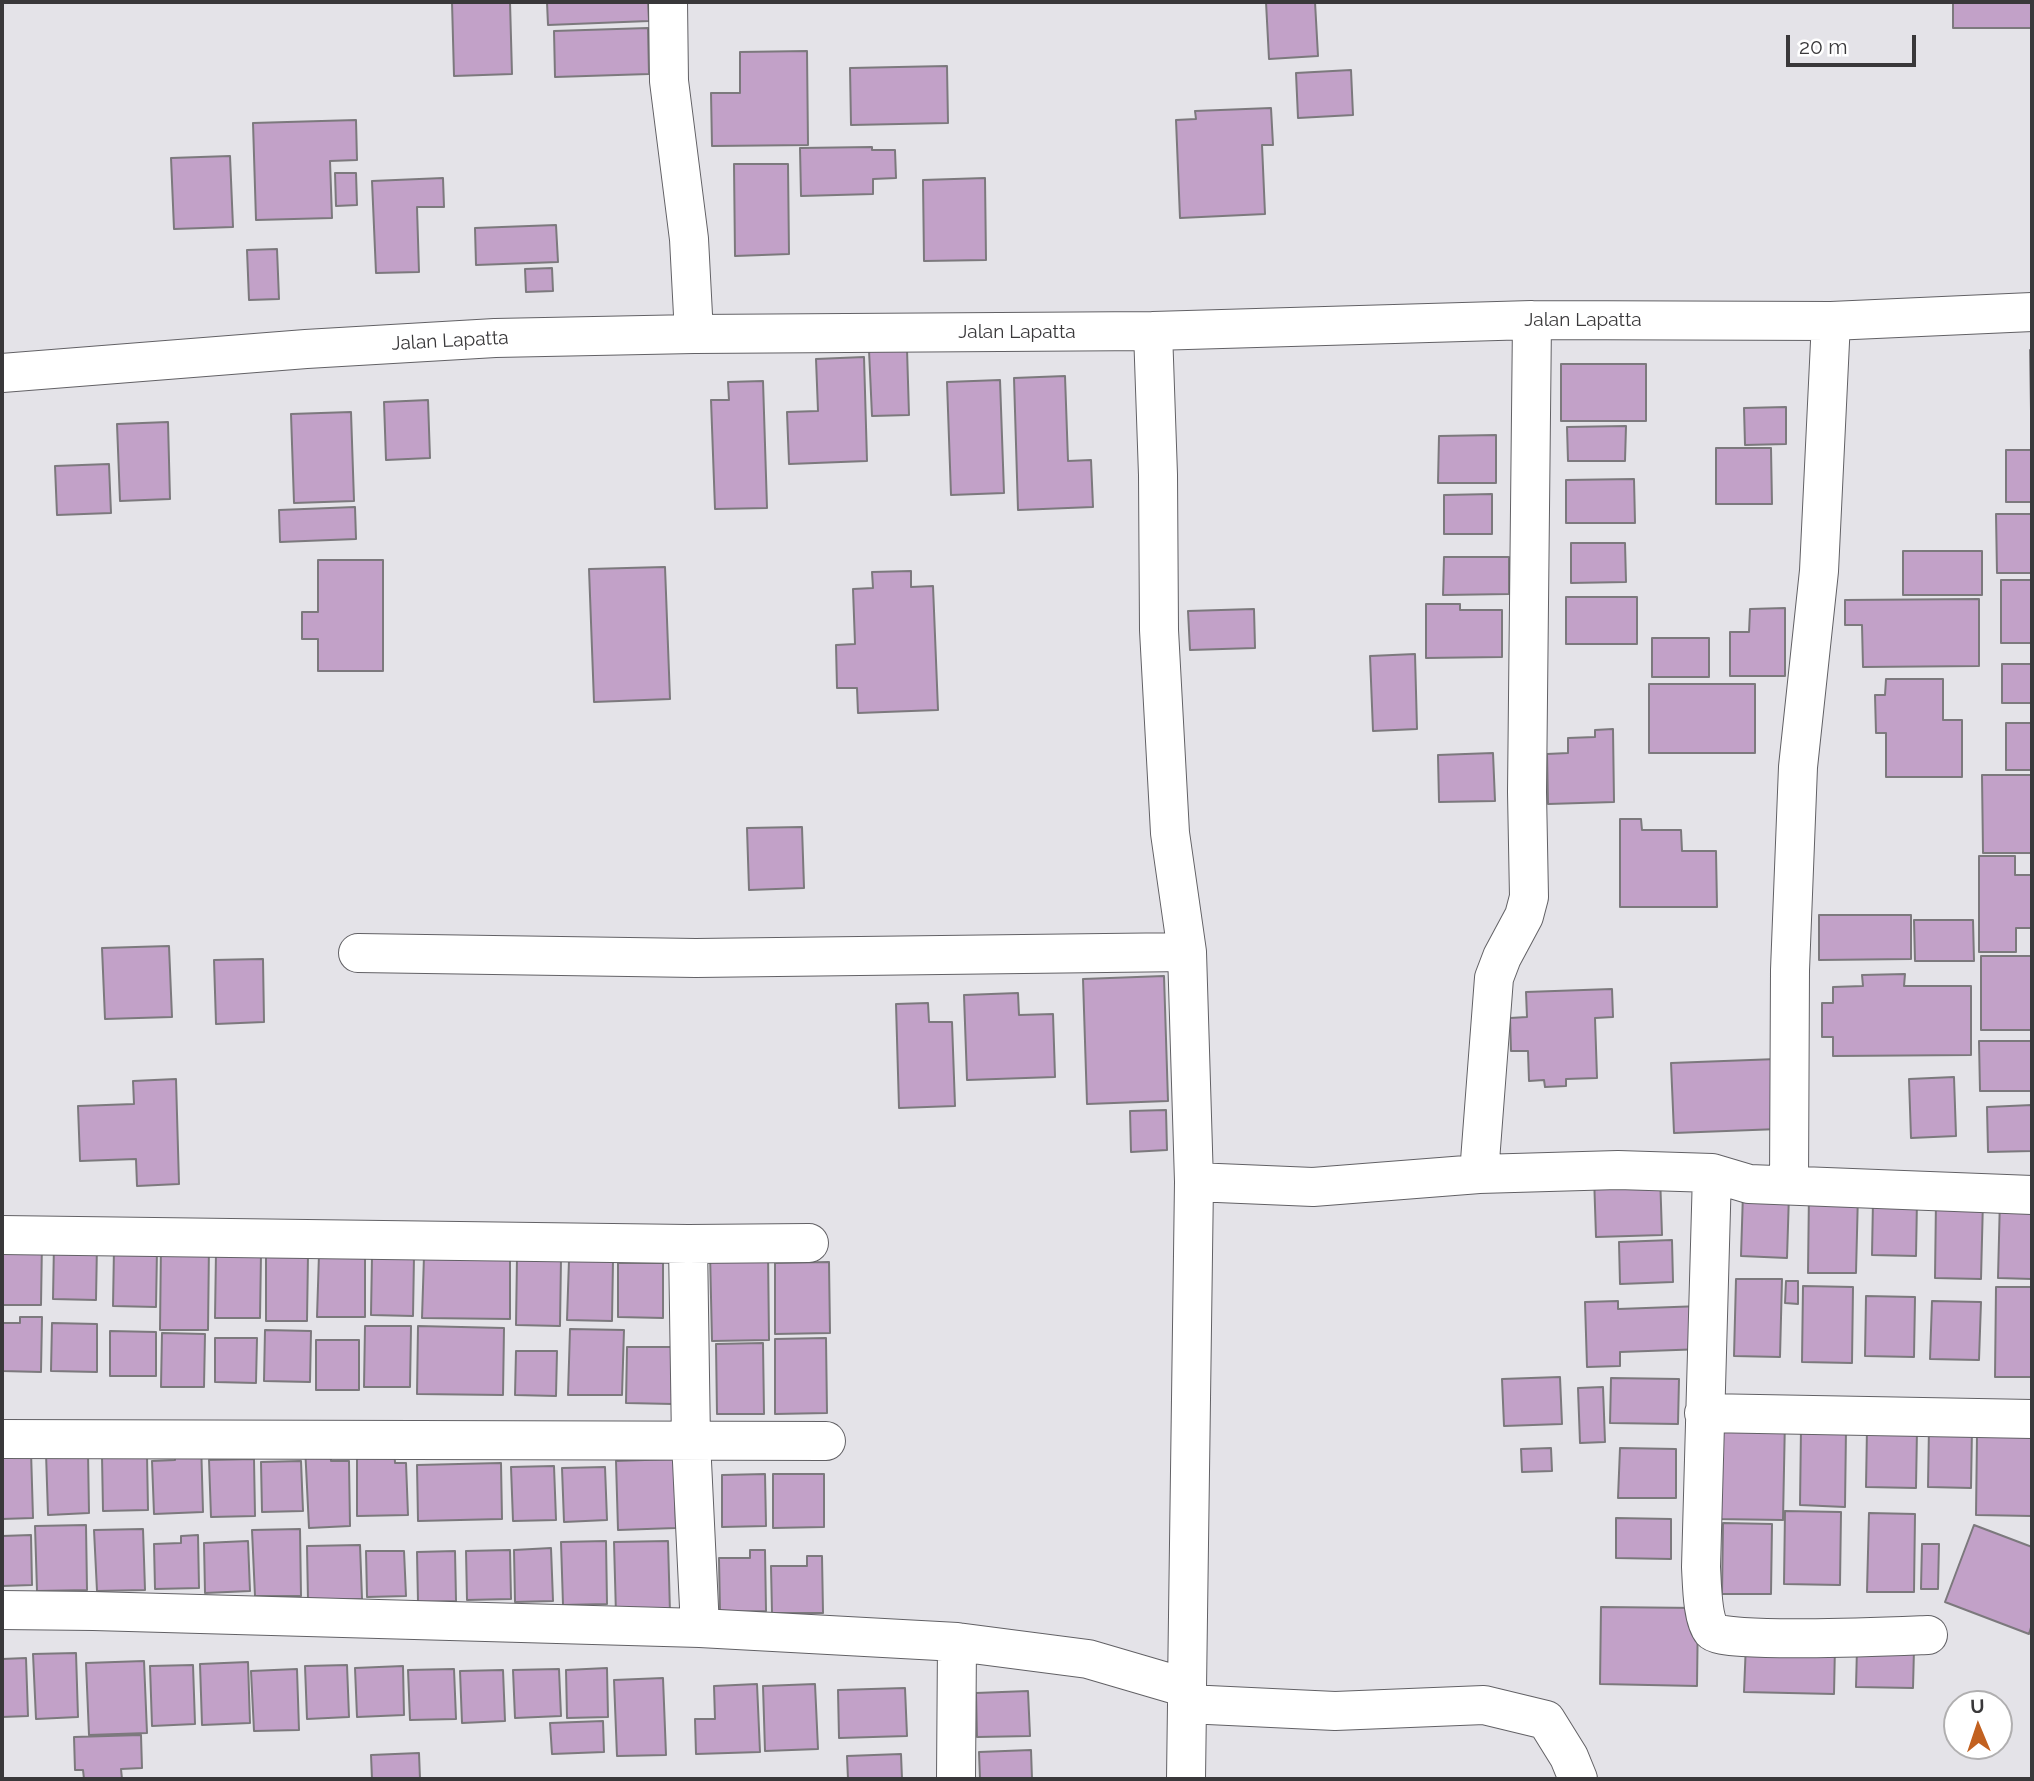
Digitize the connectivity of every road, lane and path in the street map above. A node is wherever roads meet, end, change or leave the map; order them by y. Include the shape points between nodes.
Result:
1 (668, 2) edge
2 (2032, 312) edge
3 (1532, 320) junction
4 (1831, 321) junction
5 (1153, 331) junction
6 (694, 334) junction
7 (2, 373) edge
8 (1187, 952) junction
9 (358, 953) dead end
10 (1712, 1173) junction
11 (1479, 1174) junction
12 (1194, 1182) junction
13 (1789, 1184) junction
14 (2032, 1195) edge
15 (2, 1235) edge
16 (809, 1243) dead end
17 (688, 1244) junction
18 (1704, 1413) junction
19 (2032, 1419) edge
20 (2, 1438) edge
21 (691, 1441) junction
22 (826, 1441) dead end
23 (2, 1611) edge
24 (700, 1628) junction
25 (1928, 1635) dead end
26 (957, 1642) junction
27 (1187, 1696) junction
28 (956, 1779) edge
29 (1186, 1779) edge
30 (1578, 1779) edge

1 - 6 street via 669,81 689,239
2 - 4 street, Jalan Lapatta
3 - 4 street, Jalan Lapatta
3 - 5 street, Jalan Lapatta
3 - 11 street via 1529,897 1494,978
4 - 13 street via 1819,571 1798,780 1790,970
5 - 6 street, Jalan Lapatta
5 - 8 street via 1165,752 1170,833
6 - 7 street, Jalan Lapatta via 454,340
8 - 9 street via 696,958
8 - 12 street
10 - 11 street
10 - 13 street via 1749,1184
10 - 18 street
11 - 12 street via 1313,1187
12 - 27 street
13 - 14 street
15 - 17 street
16 - 17 street
17 - 21 street
18 - 19 street
18 - 25 street via 1701,1567 1711,1630 1719,1636 1764,1638
20 - 21 street
21 - 22 street
21 - 24 street
23 - 24 street
24 - 26 street
26 - 27 street via 1088,1659
26 - 28 street
27 - 29 street
27 - 30 street via 1335,1711 1484,1705 1546,1720

